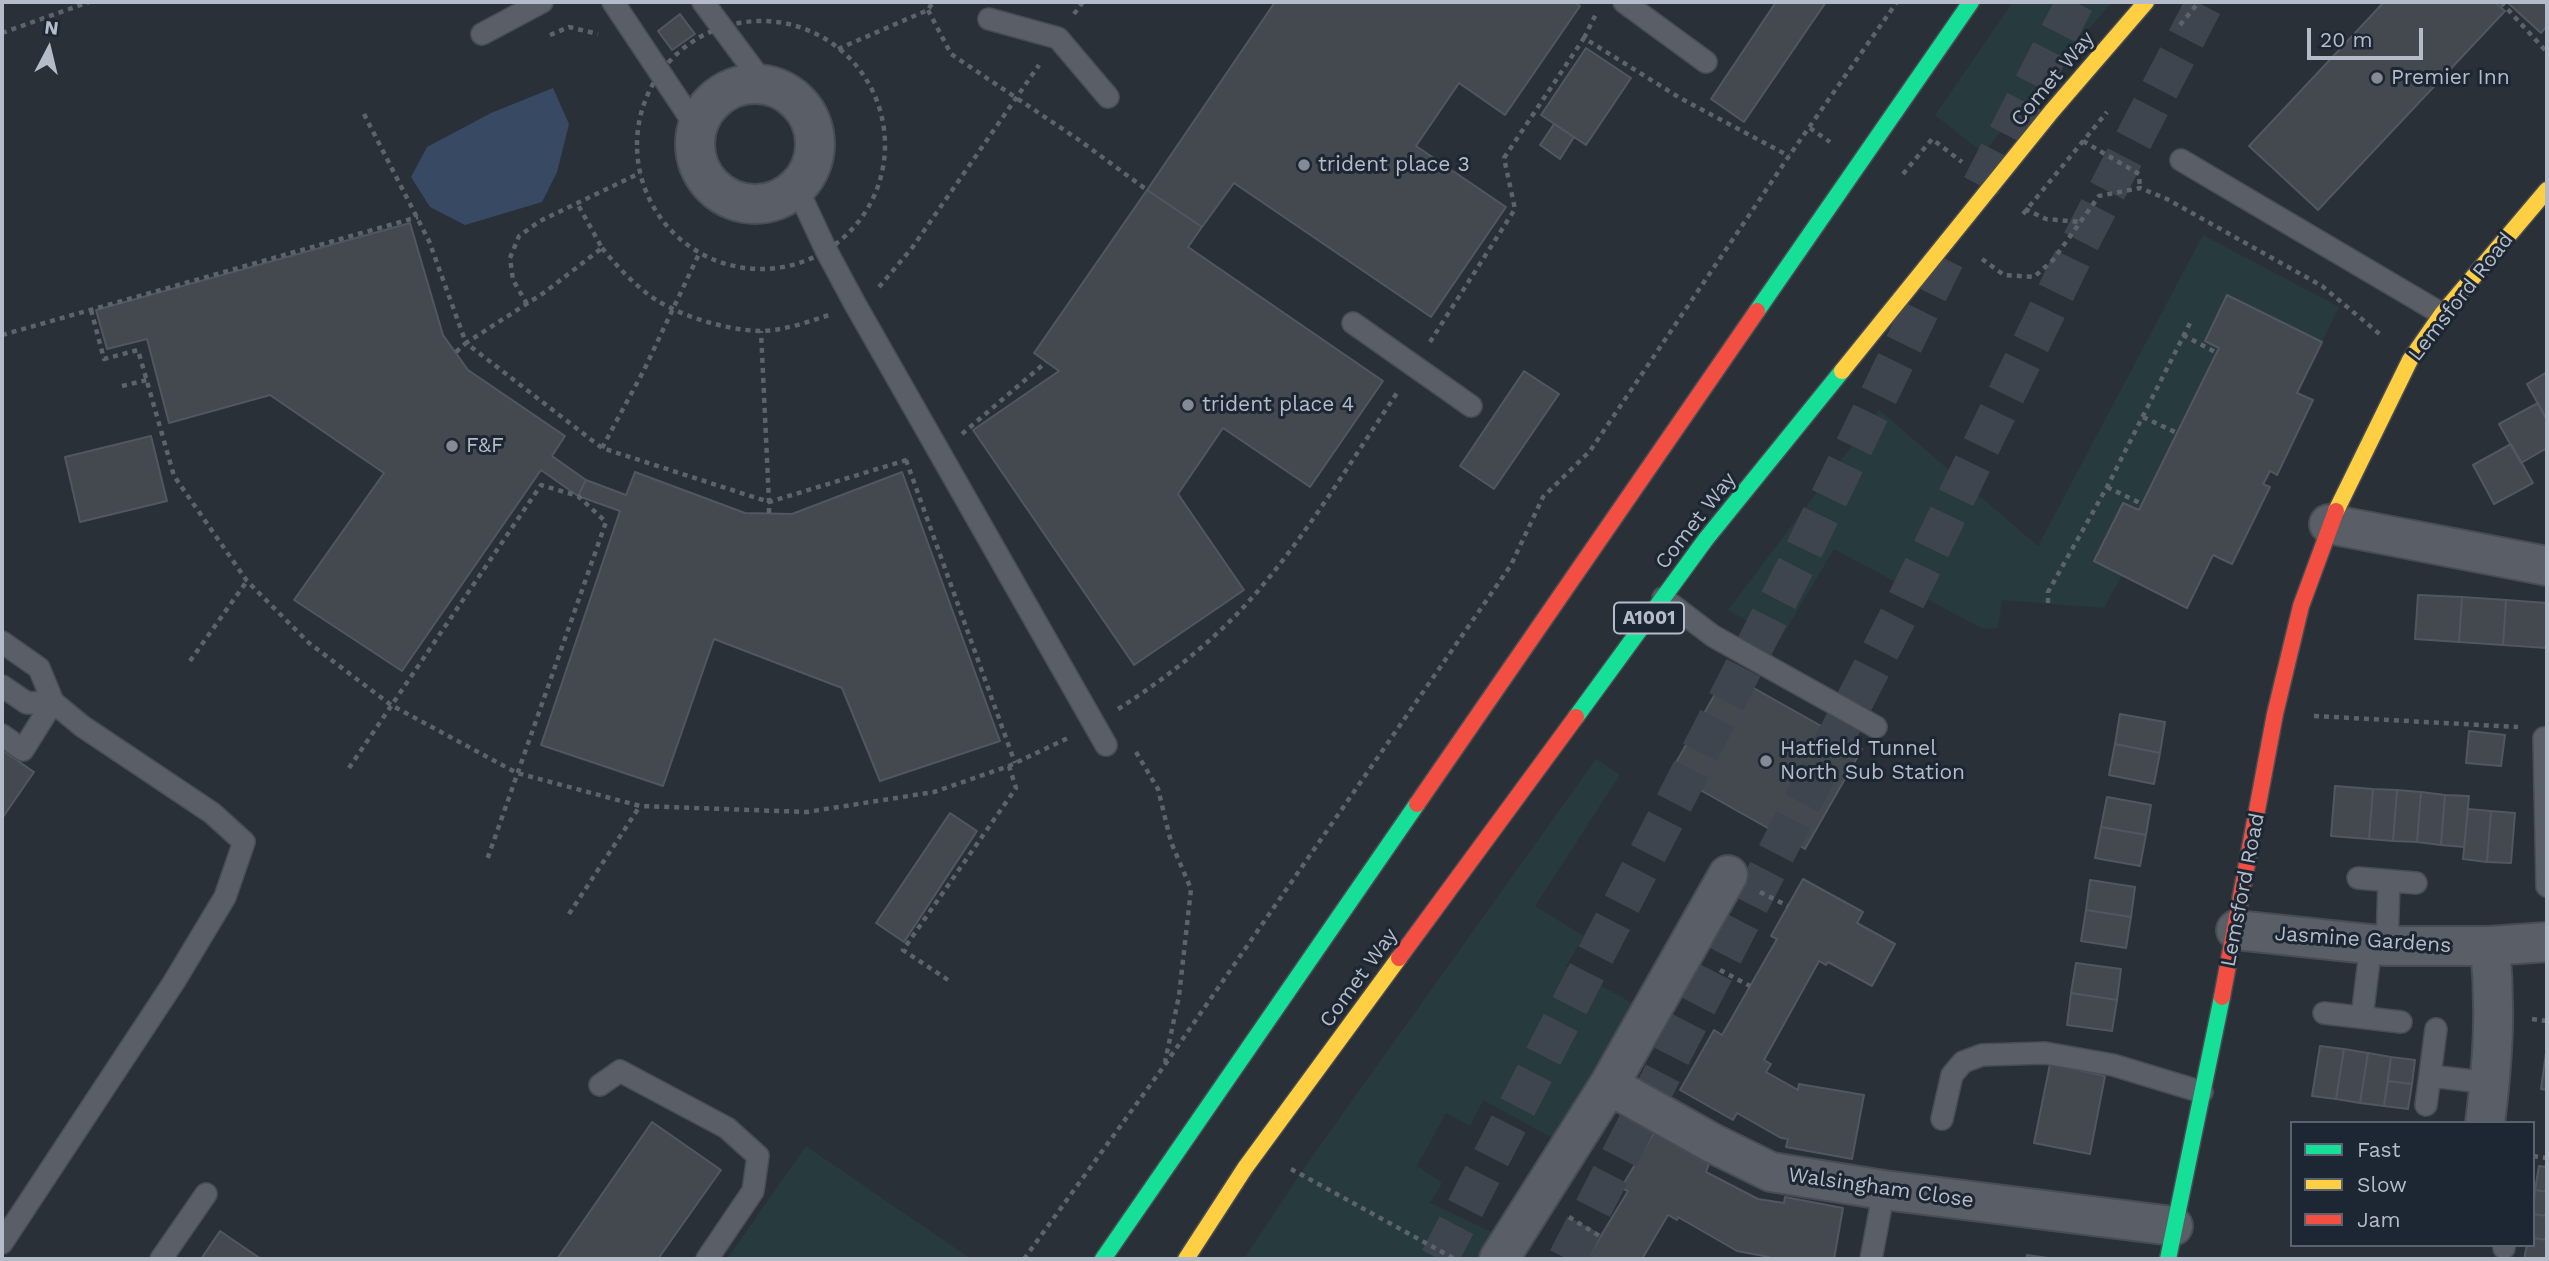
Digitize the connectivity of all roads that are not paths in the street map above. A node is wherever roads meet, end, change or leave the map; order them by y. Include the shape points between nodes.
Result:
1 (613, 2) edge
2 (703, 2) edge
3 (1624, 2) edge
4 (1954, 2) edge
5 (1971, 2) edge
6 (2146, 2) edge
7 (533, 6) edge
8 (989, 19) dead end
9 (482, 34) dead end
10 (1937, 50) junction
11 (1706, 62) dead end
12 (764, 84) junction
13 (1108, 97) dead end
14 (697, 128) junction
15 (2181, 160) dead end
16 (797, 188) junction
17 (2547, 190) edge
18 (2442, 314) junction
19 (1353, 323) dead end
20 (1471, 406) dead end
21 (2329, 524) junction
22 (2547, 566) edge
23 (1663, 598) junction
24 (2, 642) edge
25 (2, 686) edge
26 (53, 702) junction
27 (1876, 727) dead end
28 (2, 735) edge
29 (2544, 738) dead end
30 (1106, 745) dead end
31 (1728, 875) dead end
32 (2358, 878) dead end
33 (2389, 881) junction
34 (2416, 883) dead end
35 (2547, 886) edge
36 (2236, 930) junction
37 (2547, 942) edge
38 (2379, 944) junction
39 (2490, 946) junction
40 (2324, 1013) dead end
41 (2362, 1017) junction
42 (2401, 1022) dead end
43 (2436, 1029) dead end
44 (2431, 1076) junction
45 (2490, 1083) junction
46 (600, 1085) dead end
47 (1609, 1086) junction
48 (2202, 1092) junction
49 (2426, 1105) dead end
50 (1942, 1119) dead end
51 (2485, 1121) edge
52 (1884, 1190) junction
53 (206, 1194) dead end
54 (2170, 1243) edge
55 (2, 1244) edge
56 (161, 1259) edge
57 (707, 1259) edge
58 (1102, 1259) edge
59 (1186, 1259) edge
60 (1499, 1259) edge
61 (1871, 1259) edge

1 - 14 lane
2 - 12 lane
3 - 11 lane
4 - 10 main road
5 - 10 main road
6 - 23 main road, Comet Way / A1001 via 2052,111
7 - 9 lane
8 - 13 lane via 1058,38
10 - 58 main road
12 - 14 street via 729,89 711,103
12 - 16 street via 784,91 802,106 813,124 816,149 811,169
14 - 16 street via 695,150 701,173 724,196 744,204 764,204
15 - 18 lane
16 - 30 lane via 855,304
17 - 18 main road, Lemsford Road
18 - 21 main road, Lemsford Road via 2410,360
19 - 20 lane
21 - 22 street
21 - 36 main road, Lemsford Road via 2301,606 2274,714
23 - 27 lane via 1713,636
23 - 59 main road, Comet Way / A1001 via 1245,1168
24 - 26 lane via 40,668
25 - 26 lane via 27,703
26 - 28 lane via 23,750
26 - 55 lane via 212,813 244,842 225,897 174,982
29 - 35 lane
31 - 47 street
32 - 33 lane
33 - 34 lane
33 - 38 lane
36 - 38 street, Jasmine Gardens
36 - 48 main road, Lemsford Road
37 - 39 street, Jasmine Gardens
38 - 39 street, Jasmine Gardens
38 - 41 lane
39 - 45 street via 2494,1051
40 - 41 lane
41 - 42 lane
43 - 44 lane
44 - 45 lane
44 - 49 lane
45 - 51 street
46 - 57 lane via 620,1071 727,1128 758,1156 753,1191
47 - 52 street, Walsingham Close via 1771,1172
47 - 60 street
48 - 50 lane via 2113,1065 2045,1053 1982,1055 1963,1062 1952,1075
48 - 54 main road, Lemsford Road
52 - 54 street, Walsingham Close
52 - 61 lane
53 - 56 lane

